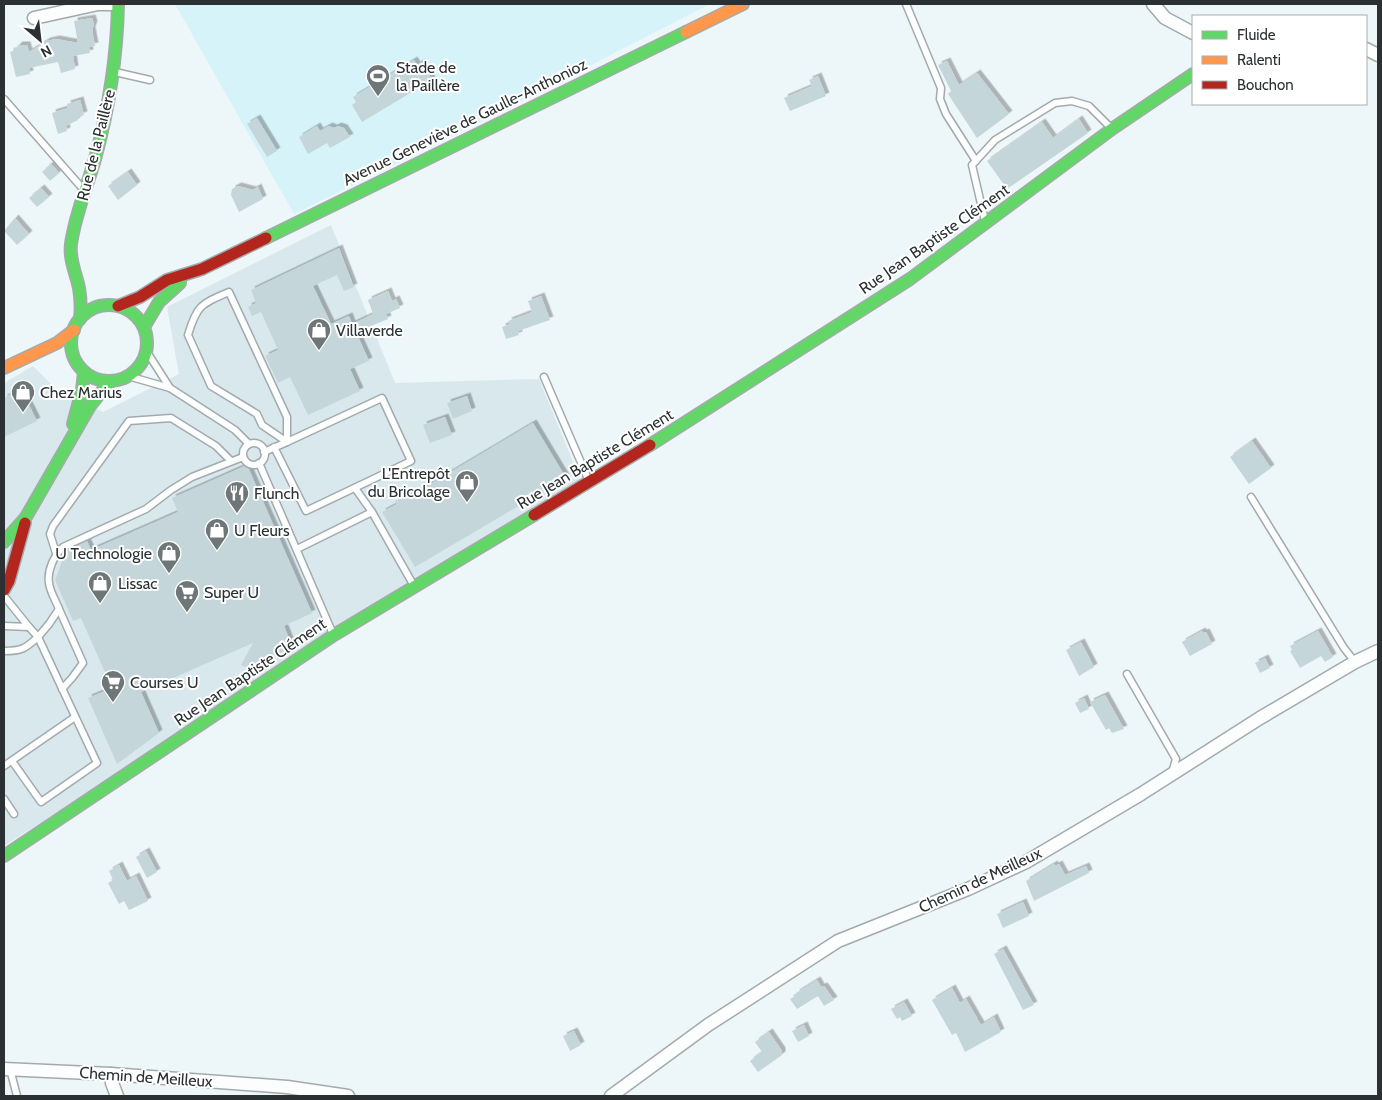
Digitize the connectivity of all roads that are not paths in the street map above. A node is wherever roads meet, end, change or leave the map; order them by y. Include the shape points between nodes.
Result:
1 (113, 4) edge
2 (118, 4) edge
3 (743, 4) edge
4 (906, 4) edge
5 (1153, 4) edge
6 (34, 18) dead end
7 (1192, 32) edge
8 (1367, 50) edge
9 (1378, 56) edge
10 (114, 72) junction
11 (1192, 75) edge
12 (150, 80) dead end
13 (4, 99) edge
14 (1112, 129) junction
15 (976, 161) junction
16 (86, 191) junction
17 (986, 222) junction
18 (202, 269) junction
19 (78, 283) junction
20 (112, 306) junction
21 (80, 319) junction
22 (144, 327) junction
23 (74, 330) junction
24 (147, 352) junction
25 (31, 354) junction
26 (74, 359) junction
27 (4, 368) edge
28 (84, 372) junction
29 (128, 376) junction
30 (544, 377) dead end
31 (110, 381) junction
32 (170, 388) junction
33 (286, 442) junction
34 (248, 444) junction
35 (67, 446) junction
36 (274, 447) junction
37 (264, 452) junction
38 (243, 456) junction
39 (231, 461) junction
40 (259, 463) junction
41 (589, 482) junction
42 (355, 488) junction
43 (1251, 497) dead end
44 (372, 512) junction
45 (26, 518) junction
46 (4, 542) edge
47 (297, 549) junction
48 (56, 553) junction
49 (4, 560) edge
50 (10, 571) junction
51 (415, 587) junction
52 (4, 590) edge
53 (4, 596) edge
54 (59, 609) junction
55 (4, 626) edge
56 (29, 627) junction
57 (334, 635) junction
58 (38, 637) junction
59 (4, 651) edge
60 (1378, 651) edge
61 (1354, 662) junction
62 (1127, 674) dead end
63 (62, 688) junction
64 (75, 717) junction
65 (12, 760) junction
66 (4, 766) edge
67 (1172, 774) junction
68 (4, 799) edge
69 (14, 814) dead end
70 (4, 856) edge
71 (7, 1069) edge
72 (111, 1074) junction
73 (17, 1096) edge
74 (117, 1096) edge
75 (348, 1096) edge
76 (612, 1096) edge

1 - 6 street via 98,4
2 - 10 street, Rue de la Paillère
3 - 18 street, Avenue Geneviève de Gaulle-Anthonioz
4 - 15 lane via 941,88 940,99 946,114
5 - 7 street via 1165,18
8 - 9 street
10 - 12 lane
10 - 16 street, Rue de la Paillère
11 - 14 street, Rue Jean Baptiste Clément
13 - 16 lane
14 - 15 lane via 1089,106 1072,101 1055,103 995,140
14 - 17 street, Rue Jean Baptiste Clément
15 - 17 lane via 972,165
16 - 19 street, Rue de la Paillère via 70,253
17 - 41 street, Rue Jean Baptiste Clément via 910,279
18 - 20 street, Avenue Geneviève de Gaulle-Anthonioz via 168,280 140,297
18 - 22 street, Avenue Geneviève de Gaulle-Anthonioz via 161,297
19 - 20 street
19 - 21 street, Rue de la Paillère
20 - 21 street via 92,310
20 - 22 street via 133,314
21 - 23 street
22 - 24 street
23 - 25 street
23 - 26 street via 71,340
24 - 29 street via 143,362
24 - 32 lane
25 - 26 street
25 - 27 street
26 - 28 street
28 - 31 street
28 - 35 street
29 - 31 street
29 - 32 lane
30 - 41 lane
31 - 35 street via 90,406
32 - 34 lane via 235,430
33 - 33 lane via 287,417 230,292 206,302 194,315 188,335 211,386 256,414 262,425
33 - 36 lane
33 - 42 lane via 382,398 411,461
34 - 37 lane via 258,444
34 - 38 lane via 243,449
35 - 45 street
36 - 37 lane
36 - 42 lane via 306,511
37 - 40 lane via 264,459
38 - 39 lane
38 - 40 lane via 249,464
39 - 48 lane via 192,477 146,509 62,547
39 - 48 lane via 216,446 171,418 129,422 54,526 50,534
40 - 47 lane
41 - 51 street, Rue Jean Baptiste Clément
42 - 44 lane
43 - 61 lane
44 - 47 lane
44 - 51 lane
45 - 46 street
45 - 50 street
47 - 57 lane
48 - 54 lane via 48,583
49 - 50 street
50 - 52 street
51 - 57 street, Rue Jean Baptiste Clément
53 - 56 lane
54 - 58 lane
54 - 63 lane via 83,663
55 - 56 lane
56 - 58 lane
57 - 70 street, Rue Jean Baptiste Clément
58 - 59 lane via 26,648
58 - 63 lane
60 - 61 street, Chemin de Meilleux
61 - 67 street, Chemin de Meilleux
62 - 67 lane via 1176,759
63 - 64 lane
64 - 65 lane
64 - 65 lane via 97,763 41,802
65 - 66 lane
67 - 76 street, Chemin de Meilleux via 1026,862 838,941 708,1025
68 - 69 lane
71 - 72 street, Chemin de Meilleux
71 - 73 lane
72 - 74 street
72 - 75 street, Chemin de Meilleux via 287,1087

